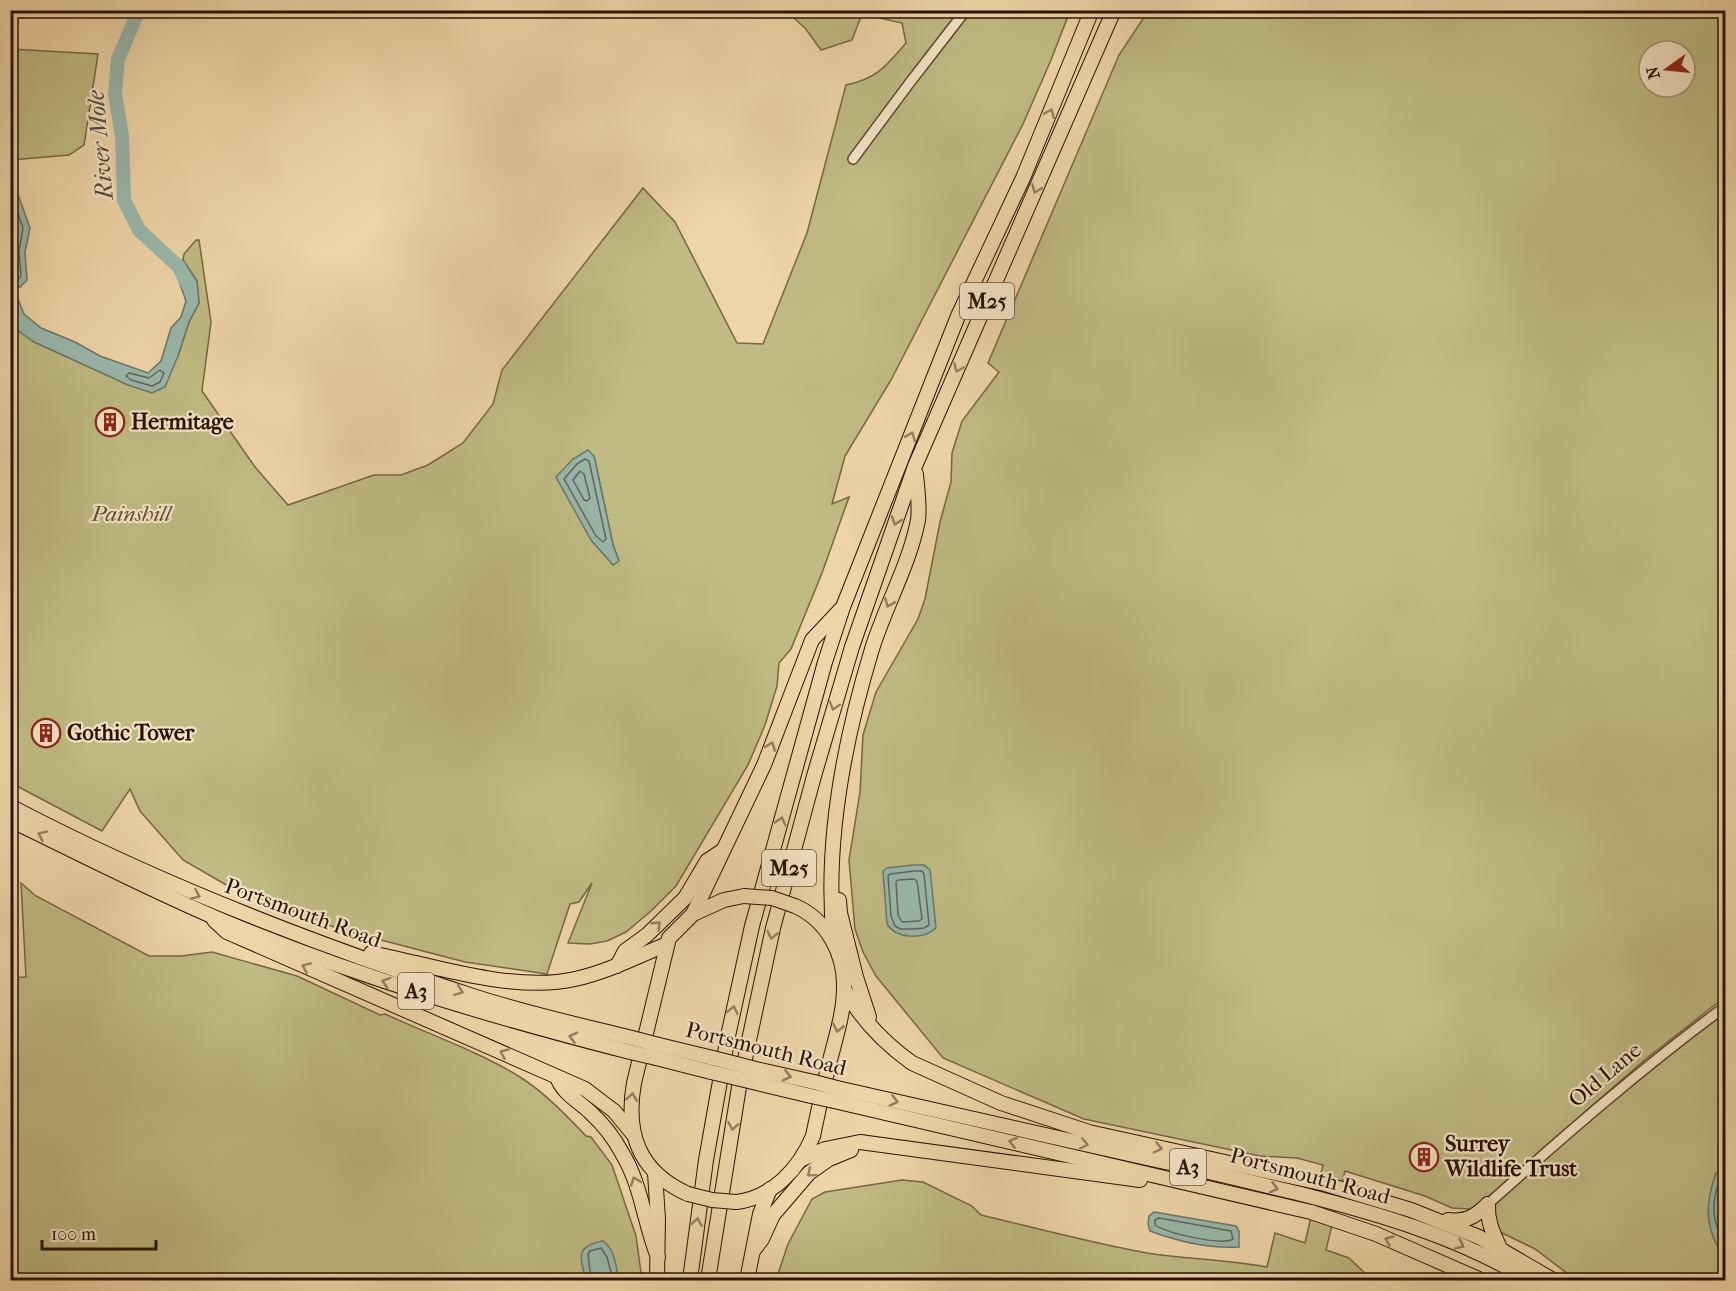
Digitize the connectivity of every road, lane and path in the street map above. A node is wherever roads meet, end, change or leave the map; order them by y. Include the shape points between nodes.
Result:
1 (966, 10) edge
2 (1092, 10) edge
3 (1114, 10) edge
4 (853, 159) dead end
5 (915, 466) junction
6 (843, 607) junction
7 (10, 806) edge
8 (10, 820) edge
9 (722, 851) junction
10 (832, 866) junction
11 (208, 914) junction
12 (693, 914) junction
13 (834, 942) junction
14 (325, 944) junction
15 (666, 945) junction
16 (617, 966) junction
17 (844, 988) junction
18 (1725, 1006) edge
19 (872, 1027) junction
20 (631, 1045) junction
21 (557, 1077) junction
22 (836, 1095) junction
23 (633, 1134) junction
24 (860, 1142) junction
25 (802, 1158) junction
26 (655, 1173) junction
27 (1172, 1180) junction
28 (770, 1189) junction
29 (1488, 1204) junction
30 (1434, 1218) junction
31 (1500, 1248) junction
32 (753, 1251) junction
33 (657, 1257) junction
34 (657, 1281) edge
35 (690, 1281) edge
36 (708, 1281) edge
37 (747, 1281) edge
38 (1481, 1281) edge
39 (1529, 1281) edge
40 (1553, 1281) edge

1 - 4 street
6 -> 2 highway, M25 via 958,316 1023,178
3 -> 5 highway, M25
5 -> 10 highway, M25 via 918,518 858,701 839,801
5 -> 36 highway, M25 via 852,647 773,928 739,1087
9 -> 6 highway, M25 via 764,765 812,640
35 -> 6 highway, M25 via 718,1088 752,926
7 -> 14 highway, Portsmouth Road / A3 via 209,901
11 -> 8 highway, Portsmouth Road / A3
9 - 12 highway, M25
16 -> 9 highway, M25 via 625,951 679,904 707,861
10 - 13 highway
10 - 19 highway, M25 via 840,888 840,913
20 -> 11 highway, Portsmouth Road / A3 via 526,1025 382,981
21 -> 11 highway, A3 via 227,932
12 - 13 highway, bridge via 724,900 744,896 772,898 795,906 818,922
12 - 15 highway via 673,931
13 - 17 highway
14 - 16 highway, A3 via 520,981 573,979
14 -> 20 highway, Portsmouth Road / A3 via 475,997
15 - 16 highway, A3
23 -> 15 highway via 631,1103
17 - 19 highway, A3 via 856,1010
17 -> 25 highway via 813,1136
18 - 29 street, Old Lane via 1661,1054
19 -> 30 highway, A3 via 912,1063 1039,1116 1110,1137 1358,1192
20 - 22 highway, Portsmouth Road / A3, bridge
21 - 23 highway, A3 via 595,1095
33 -> 21 highway via 641,1197 622,1152 594,1115 561,1088
27 -> 22 highway, Portsmouth Road / A3
22 -> 39 highway, Portsmouth Road / A3 via 970,1119 1222,1174 1360,1209 1454,1242
23 - 26 highway
24 - 25 highway, A3
24 - 27 highway, A3 via 1108,1177
24 -> 32 highway via 809,1173 772,1215
25 - 28 highway
26 - 28 highway, bridge via 678,1190 711,1200 736,1202
26 - 33 highway
38 -> 27 highway, Portsmouth Road / A3 via 1376,1234 1311,1212
28 - 32 highway via 760,1214
29 - 30 highway, A3 via 1461,1221
29 - 31 highway via 1490,1227
30 - 31 highway, A3
31 - 40 highway, A3
32 - 37 highway
33 - 34 highway

